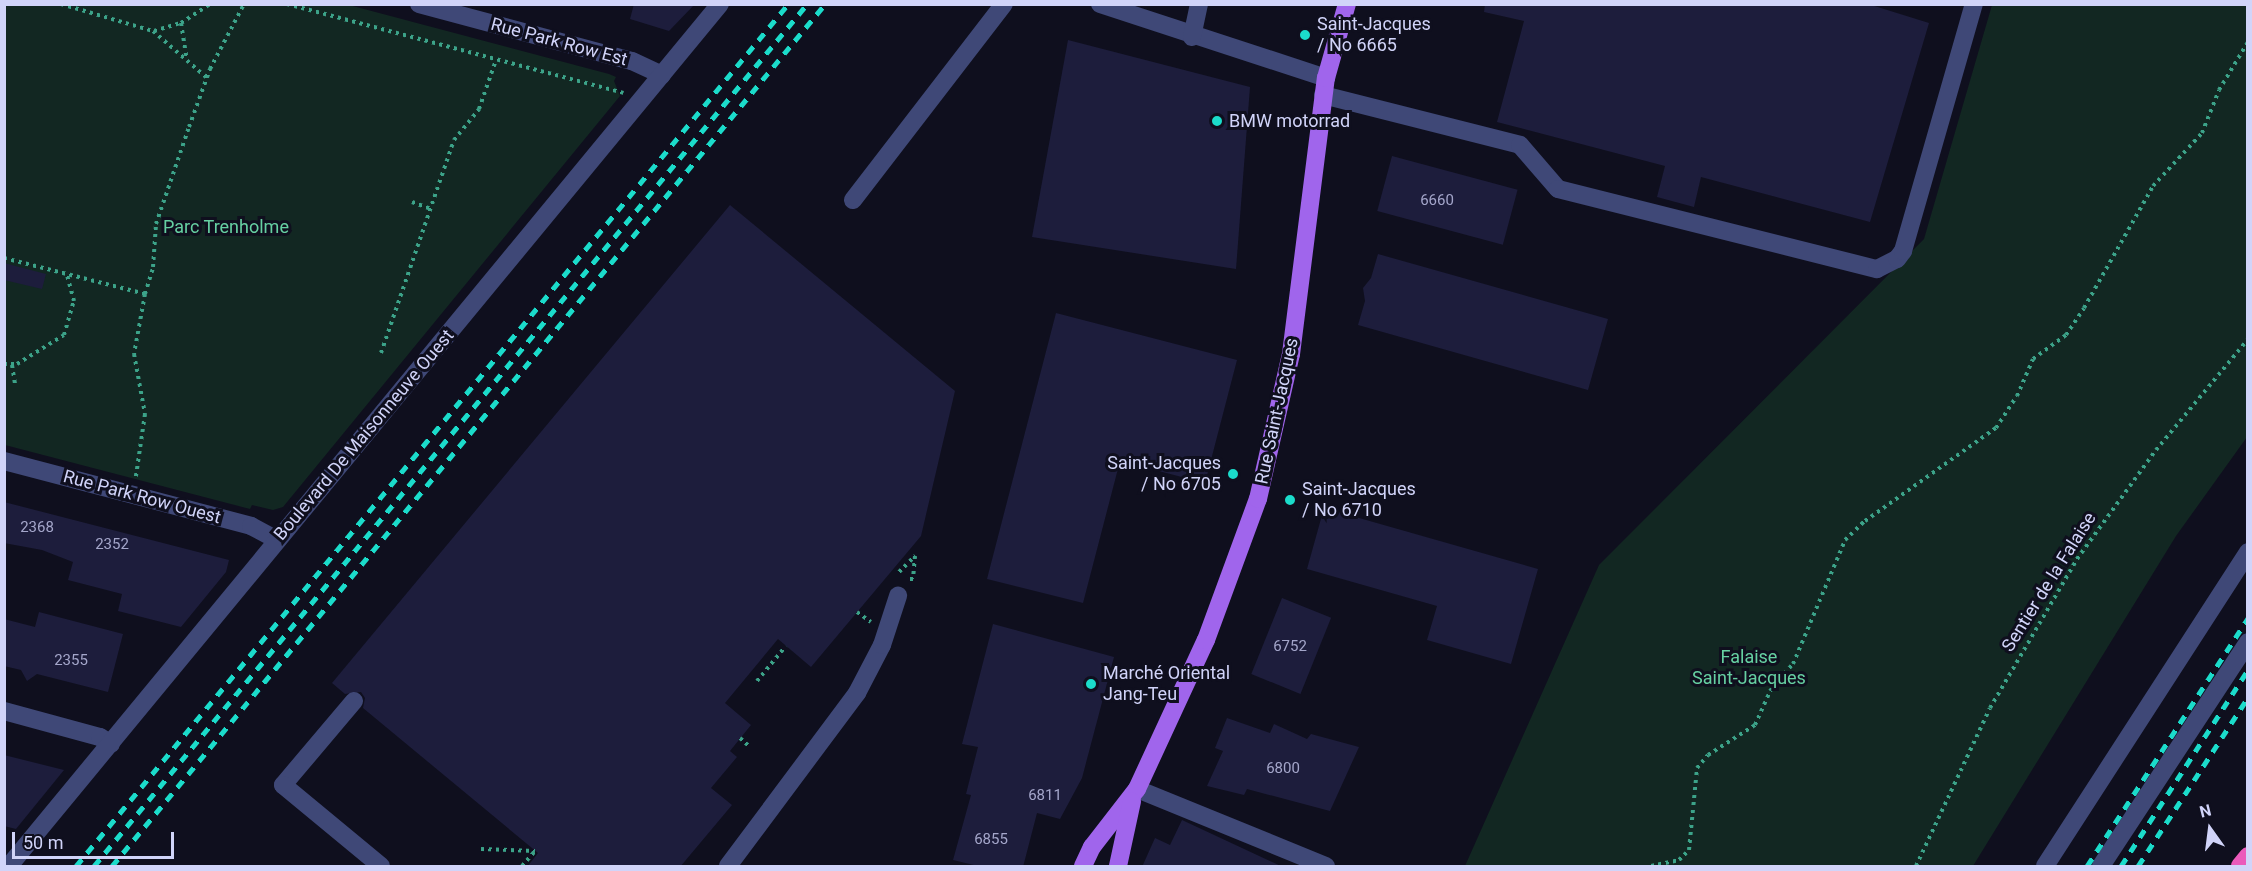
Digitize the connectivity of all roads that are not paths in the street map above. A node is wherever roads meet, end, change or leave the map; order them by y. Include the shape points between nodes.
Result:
1 (419, 4) edge
2 (720, 4) edge
3 (1004, 4) edge
4 (1100, 4) edge
5 (1199, 4) edge
6 (1347, 4) edge
7 (1974, 4) edge
8 (1192, 37) junction
9 (662, 75) junction
10 (1325, 86) junction
11 (854, 200) dead end
12 (4, 461) edge
13 (277, 540) junction
14 (2247, 552) edge
15 (898, 596) dead end
16 (2247, 642) edge
17 (354, 701) dead end
18 (4, 711) edge
19 (111, 744) junction
20 (1135, 793) junction
21 (2247, 856) edge
22 (1327, 866) edge
23 (9, 867) edge
24 (381, 867) edge
25 (728, 867) edge
26 (1083, 867) edge
27 (1118, 867) edge
28 (2045, 867) edge
29 (2101, 867) edge
30 (2240, 867) edge

1 - 9 street, Rue Park Row Est via 632,61
2 - 9 street, Boulevard De Maisonneuve Ouest
3 - 11 street
4 - 8 street
5 - 8 street
6 - 10 main road, Rue Saint-Jacques
7 - 10 street via 1903,251 1897,259 1877,269 1558,189 1520,145
8 - 10 street
9 - 13 street, Boulevard De Maisonneuve Ouest
10 - 20 main road, Rue Saint-Jacques via 1295,331 1272,448 1244,543 1216,616
12 - 13 street, Rue Park Row Ouest via 251,526
13 - 19 street, Boulevard De Maisonneuve Ouest
14 - 28 street
15 - 25 street via 882,645 857,693
16 - 29 street
17 - 24 street via 283,785
18 - 19 street via 100,737
19 - 23 street, Boulevard De Maisonneuve Ouest
20 - 22 street
20 - 26 main road, Rue Saint-Jacques via 1092,847
20 - 27 main road, Rue Saint-Jacques
21 - 30 highway

